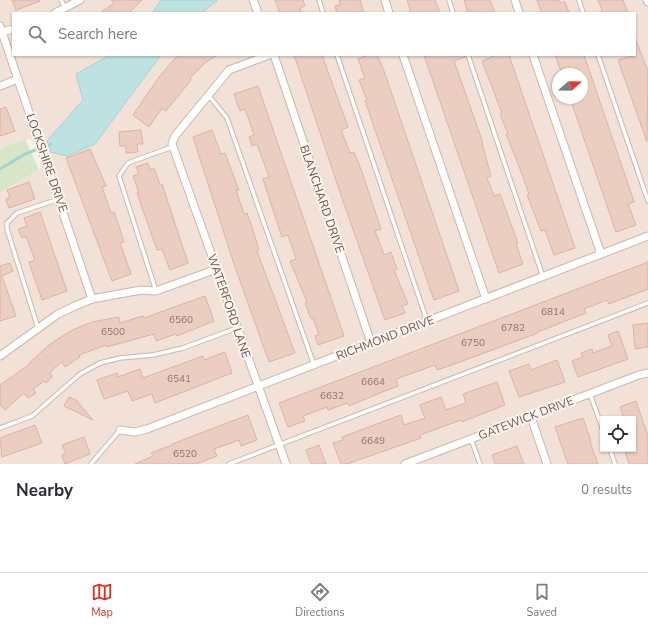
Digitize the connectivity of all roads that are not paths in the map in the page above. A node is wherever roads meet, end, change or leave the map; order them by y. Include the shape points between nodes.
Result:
1 (61, 0) edge
2 (80, 0) edge
3 (253, 0) edge
4 (319, 0) edge
5 (385, 0) edge
6 (449, 0) edge
7 (515, 0) edge
8 (579, 0) edge
9 (65, 8) junction
10 (57, 12) edge
11 (258, 12) edge
12 (323, 12) edge
13 (389, 12) edge
14 (453, 12) edge
15 (519, 12) edge
16 (583, 12) edge
17 (1, 29) edge
18 (12, 29) edge
19 (266, 56) edge
20 (274, 56) edge
21 (337, 56) edge
22 (403, 56) edge
23 (468, 56) edge
24 (533, 56) edge
25 (598, 56) edge
26 (18, 79) junction
27 (0, 86) edge
28 (208, 95) junction
29 (172, 147) junction
30 (59, 199) junction
31 (648, 201) edge
32 (648, 236) edge
33 (601, 254) junction
34 (217, 270) junction
35 (543, 277) junction
36 (156, 291) junction
37 (486, 299) junction
38 (92, 300) junction
39 (648, 303) edge
40 (427, 321) junction
41 (38, 328) junction
42 (236, 328) junction
43 (371, 343) junction
44 (0, 356) edge
45 (314, 365) junction
46 (648, 373) edge
47 (257, 386) junction
48 (590, 394) junction
49 (531, 417) junction
50 (600, 422) edge
51 (0, 428) edge
52 (120, 430) joint
53 (471, 439) junction
54 (279, 445) junction
55 (611, 452) edge
56 (413, 462) edge
57 (91, 464) edge
58 (229, 464) edge
59 (286, 464) edge
60 (405, 464) edge
61 (480, 464) edge
62 (547, 464) edge
63 (615, 464) edge

1 - 9 lane
2 - 9 street
3 - 11 street
4 - 12 lane
5 - 13 street
6 - 14 lane
7 - 15 street
8 - 16 lane
9 - 10 street
17 - 18 street
17 - 26 street, LOCKSHIRE DRIVE
19 - 28 street via 229,70
20 - 43 street, BLANCHARD DRIVE
21 - 40 lane
22 - 37 street
23 - 35 lane
24 - 33 street
25 - 31 lane
26 - 27 street
26 - 30 street, LOCKSHIRE DRIVE
28 - 29 street via 175,136
28 - 45 lane via 228,118
29 - 34 street, WATERFORD LANE
29 - 36 lane via 128,163 119,176
30 - 38 street, LOCKSHIRE DRIVE
30 - 41 lane via 17,213 8,220 7,226
32 - 33 street, RICHMOND DRIVE
33 - 35 street, RICHMOND DRIVE
34 - 36 street
34 - 42 street, WATERFORD LANE
35 - 37 street, RICHMOND DRIVE
36 - 38 street via 141,290
37 - 40 street, RICHMOND DRIVE
38 - 41 street via 58,314
39 - 54 lane
40 - 43 street, RICHMOND DRIVE
41 - 44 street
42 - 47 street, WATERFORD LANE
42 - 51 lane via 183,348 100,363 80,374 32,416
43 - 45 street, RICHMOND DRIVE
45 - 47 street, RICHMOND DRIVE
46 - 48 street, GATEWICK DRIVE
47 - 52 street, RICHMOND DRIVE via 147,429 135,432
47 - 54 street, WATERFORD LANE
48 - 49 street, GATEWICK DRIVE
48 - 50 lane
49 - 53 street, GATEWICK DRIVE
49 - 62 street
52 - 57 lane
53 - 56 street, GATEWICK DRIVE
53 - 61 lane
54 - 58 lane
54 - 59 street, WATERFORD LANE
55 - 63 lane
56 - 60 street, GATEWICK DRIVE

